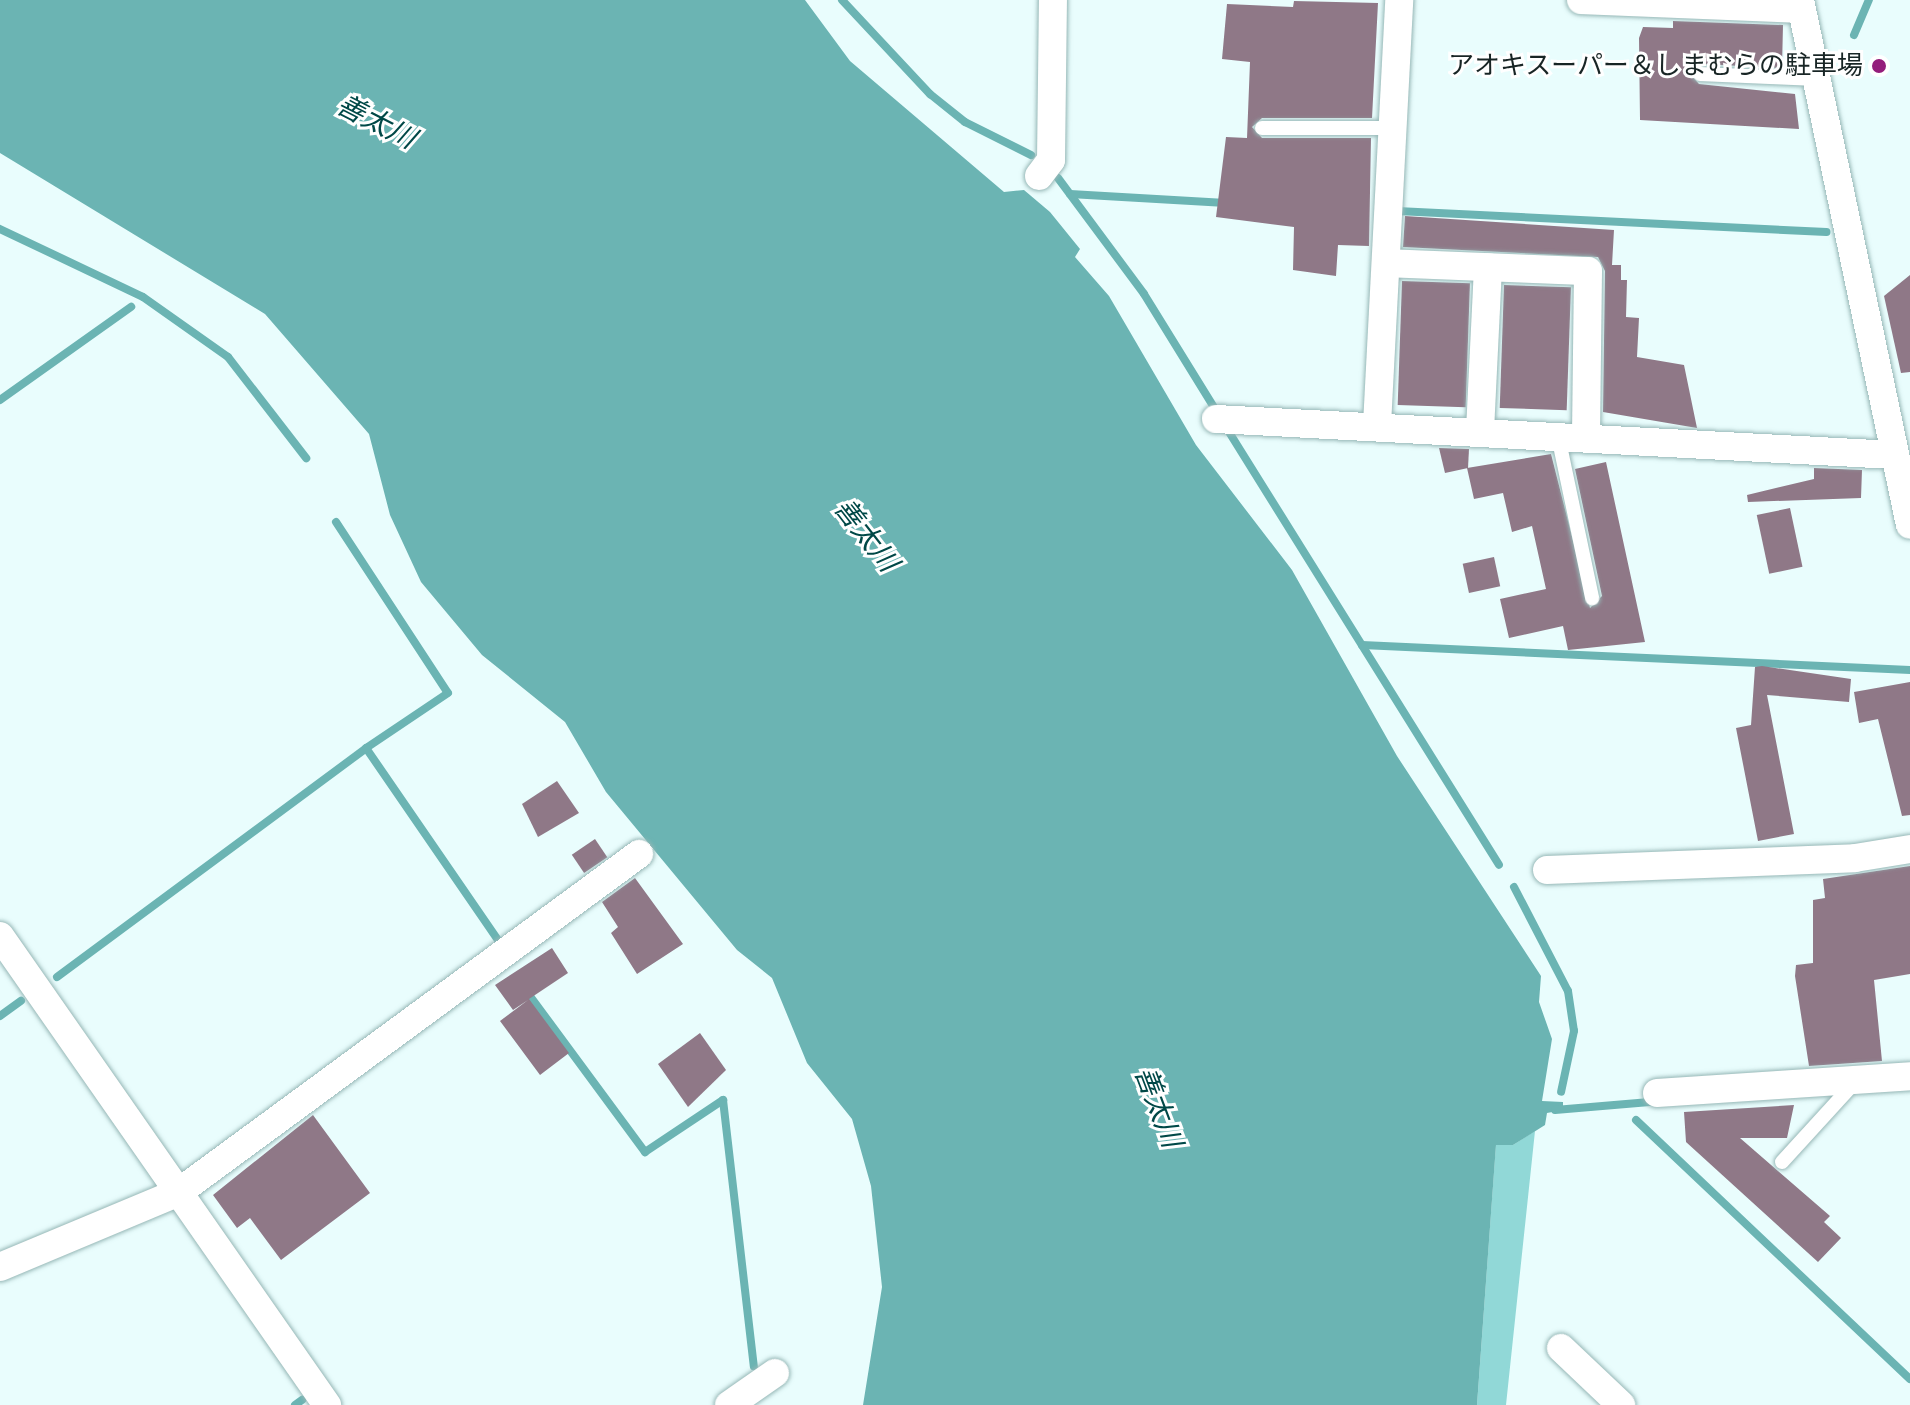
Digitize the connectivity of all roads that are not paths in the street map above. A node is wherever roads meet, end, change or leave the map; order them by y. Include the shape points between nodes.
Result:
1 (1053, 0) edge
2 (1399, 0) edge
3 (1581, 0) edge
4 (1800, 4) edge
5 (1700, 74) dead end
6 (1816, 79) junction
7 (1262, 128) dead end
8 (1393, 128) junction
9 (1039, 176) dead end
10 (1386, 263) junction
11 (1488, 267) junction
12 (1216, 419) dead end
13 (1377, 425) junction
14 (1480, 431) junction
15 (1572, 436) junction
16 (1894, 455) junction
17 (1910, 525) edge
18 (1592, 598) dead end
19 (1910, 849) edge
20 (639, 854) dead end
21 (1547, 870) dead end
22 (0, 936) edge
23 (1910, 1076) edge
24 (1857, 1080) junction
25 (1657, 1093) dead end
26 (1782, 1162) dead end
27 (179, 1192) junction
28 (0, 1267) edge
29 (1561, 1348) dead end
30 (775, 1373) dead end
31 (327, 1405) edge
32 (729, 1405) edge
33 (1621, 1405) edge

1 - 9 street via 1051,160
2 - 8 street
3 - 4 street
4 - 6 street
5 - 6 lane
6 - 16 street
7 - 8 lane
8 - 10 street
10 - 11 street
10 - 13 street
11 - 14 street
11 - 15 street via 1588,271
12 - 13 street
13 - 14 street
14 - 15 street
15 - 16 street
15 - 18 lane
16 - 17 street
19 - 21 street via 1855,858
20 - 27 street
22 - 27 street
23 - 24 street
24 - 25 street
24 - 26 lane
27 - 28 street
27 - 31 street
29 - 33 street
30 - 32 street

